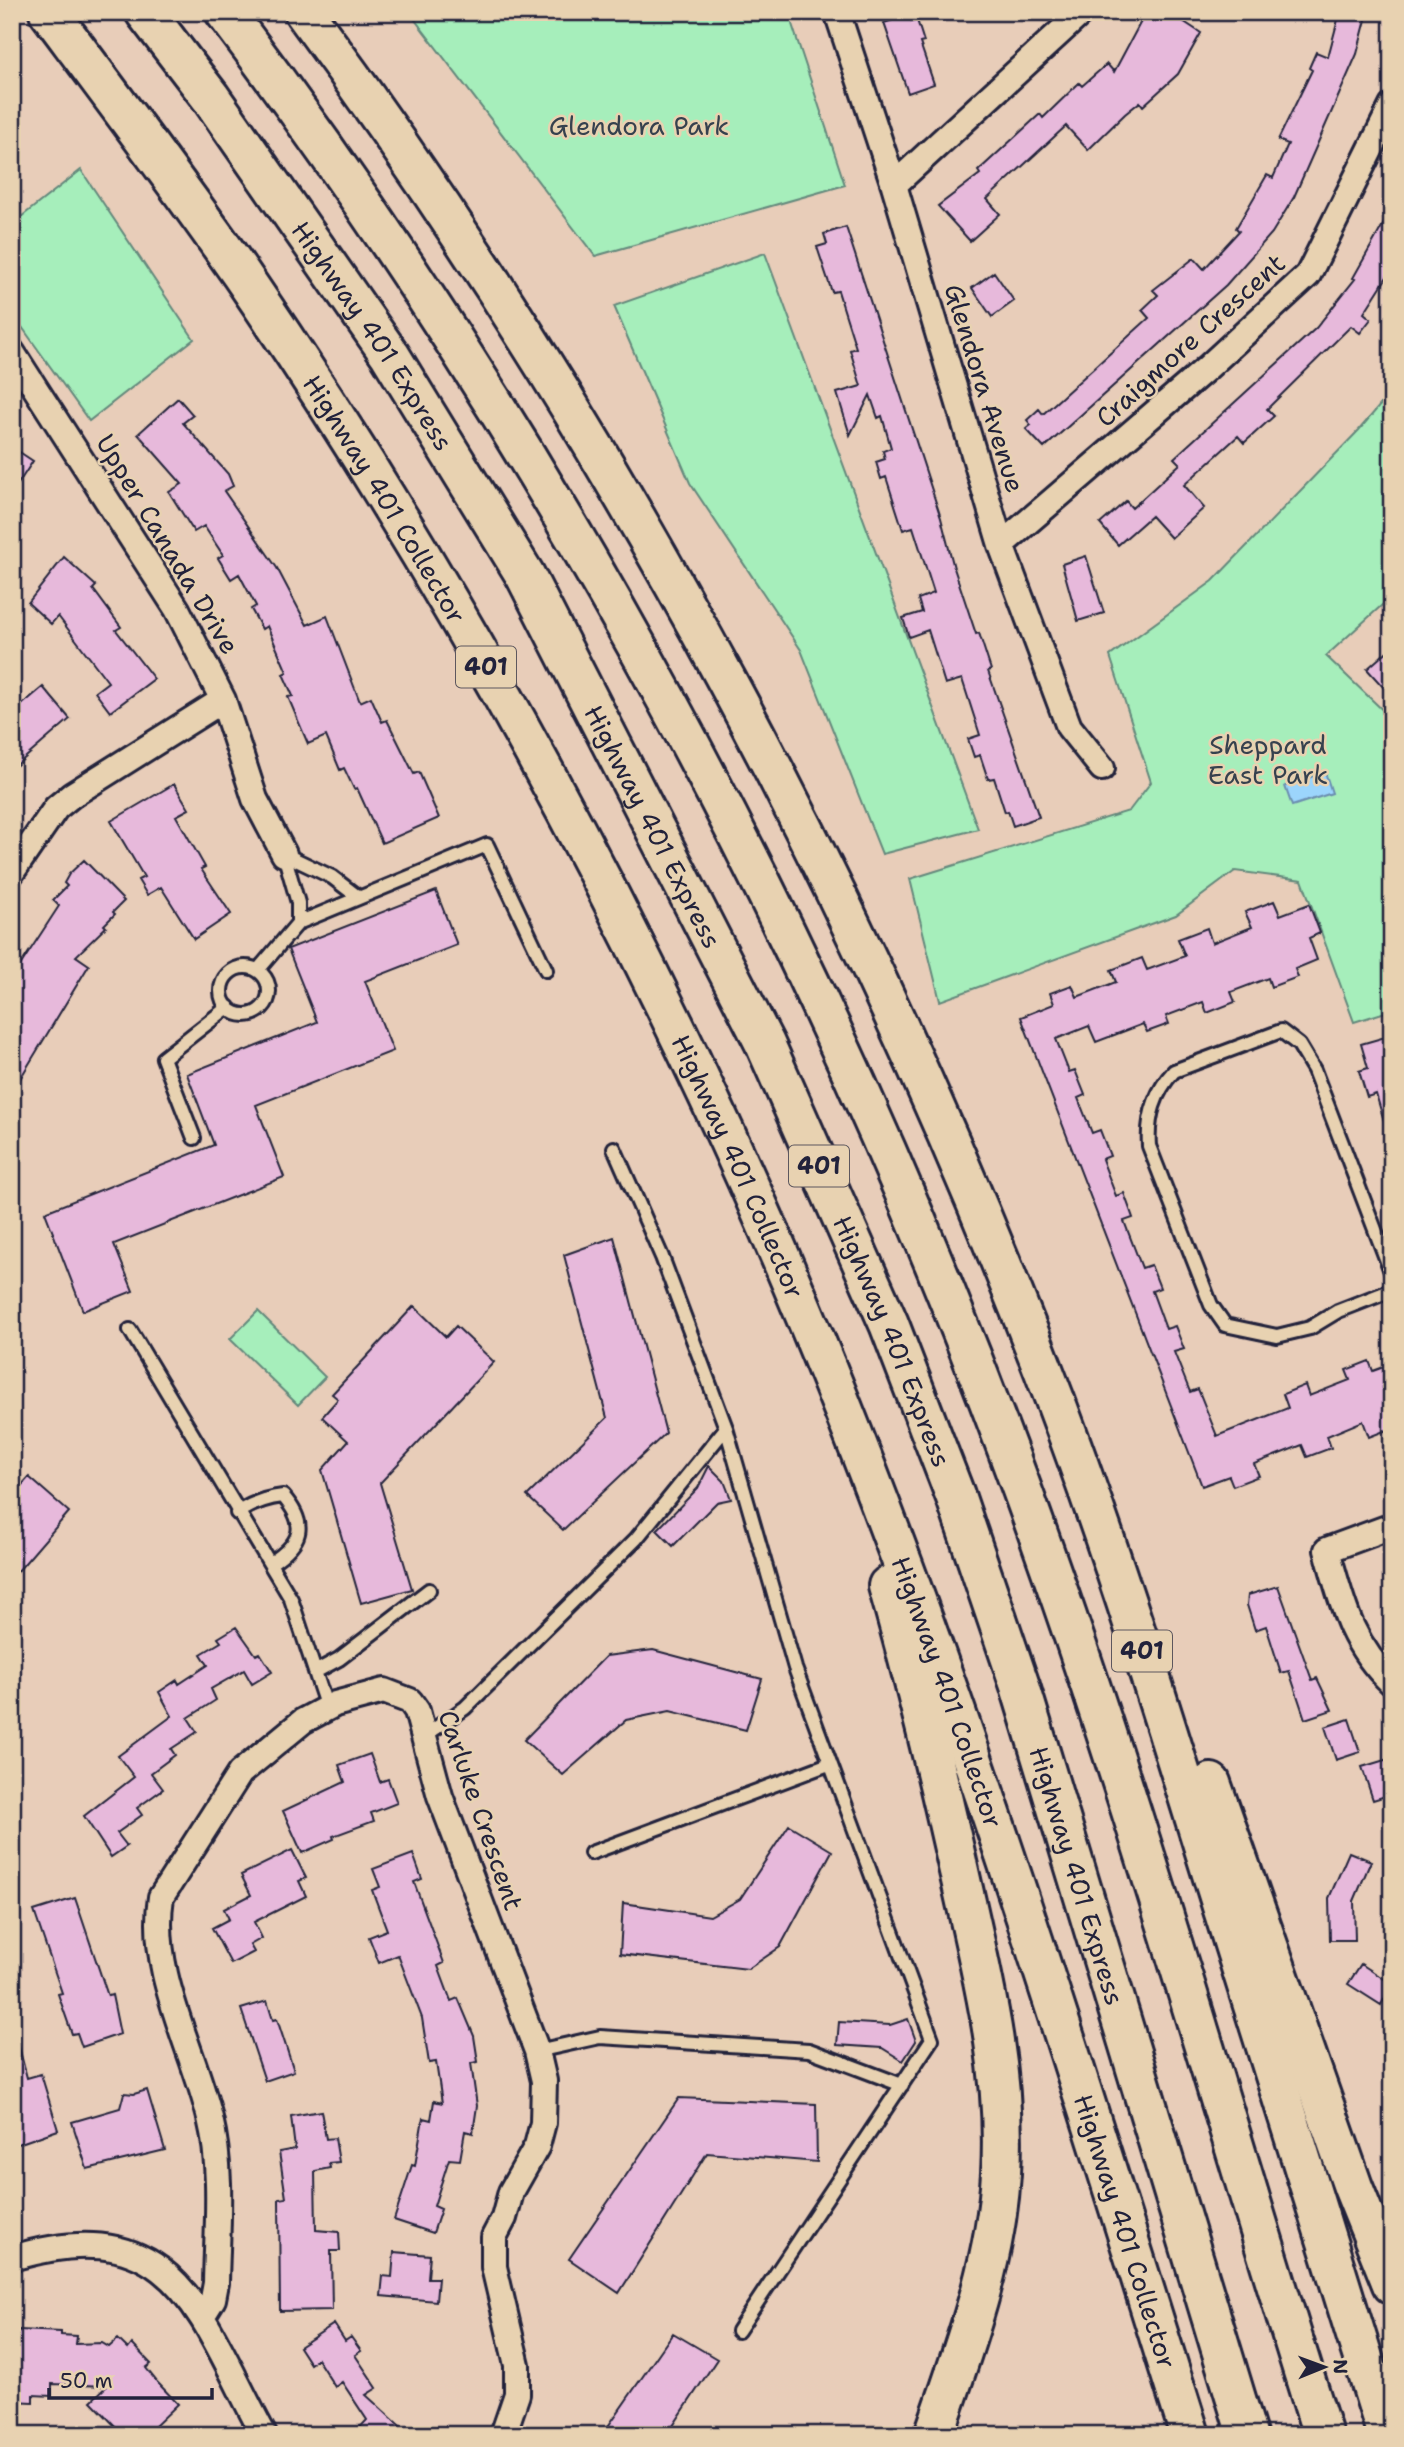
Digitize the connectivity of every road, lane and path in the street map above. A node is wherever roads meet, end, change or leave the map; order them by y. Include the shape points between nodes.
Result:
1 (49, 12) edge
2 (145, 12) edge
3 (225, 12) edge
4 (304, 12) edge
5 (837, 12) edge
6 (1082, 12) edge
7 (1392, 106) edge
8 (894, 185) junction
9 (12, 352) edge
10 (1001, 545) junction
11 (223, 700) junction
12 (1102, 768) dead end
13 (285, 854) junction
14 (12, 872) edge
15 (833, 890) junction
16 (358, 897) junction
17 (298, 923) junction
18 (258, 970) junction
19 (546, 970) dead end
20 (228, 1007) junction
21 (194, 1138) dead end
22 (614, 1148) dead end
23 (1392, 1274) edge
24 (1392, 1290) edge
25 (130, 1330) dead end
26 (828, 1376) junction
27 (726, 1428) junction
28 (237, 1513) junction
29 (1392, 1527) edge
30 (271, 1563) junction
31 (429, 1590) dead end
32 (315, 1672) junction
33 (1392, 1683) edge
34 (327, 1708) junction
35 (423, 1737) junction
36 (829, 1764) junction
37 (591, 1853) dead end
38 (537, 2051) junction
39 (902, 2085) junction
40 (1323, 2228) junction
41 (12, 2258) edge
42 (1392, 2284) edge
43 (203, 2315) junction
44 (738, 2331) dead end
45 (1392, 2400) edge
46 (264, 2435) edge
47 (503, 2435) edge
48 (934, 2435) edge
49 (1190, 2435) edge
50 (1247, 2435) edge
51 (1324, 2435) edge
52 (1387, 2435) edge

1 - 26 highway, Highway 401 Collector / 401 via 242,276 456,612 638,951 751,1190
2 - 50 highway, Highway 401 Express / 401 via 211,98 390,355 525,575 765,1044 889,1324 955,1495 1020,1686
3 - 51 highway, 401 via 369,214 537,476 716,794 852,1073 957,1320 1059,1595
4 - 15 highway, 401 via 466,245 599,459 711,655
5 - 8 street, Glendora Avenue
6 - 8 street
7 - 10 street, Craigmore Crescent via 1308,275
8 - 10 street, Glendora Avenue
9 - 11 street, Upper Canada Drive via 177,609
10 - 12 street, Glendora Avenue via 1069,727
11 - 13 street, Upper Canada Drive via 255,799
11 - 14 street via 85,785 56,808
13 - 16 lane via 332,877
13 - 17 lane via 298,902
15 - 40 highway, 401 via 950,1143 1056,1404 1156,1693
15 - 42 highway via 971,1132 1032,1276 1116,1500 1353,2187
16 - 17 lane
16 - 19 lane via 487,845
17 - 18 lane
18 - 20 lane via 236,968 224,978 221,993
18 - 20 lane via 270,990 265,1006 251,1014
20 - 21 lane via 163,1058
22 - 27 lane via 662,1257
23 - 24 lane via 1314,1070 1299,1045 1281,1031 1174,1071 1164,1082 1150,1110 1149,1146 1211,1306 1225,1325 1277,1336 1310,1328 1338,1311
25 - 28 lane
26 - 48 highway via 942,1785 1002,2083 996,2218 982,2287
26 - 49 highway, Highway 401 Collector / 401 via 926,1620
27 - 35 lane via 636,1539 465,1708
27 - 36 lane via 795,1668
28 - 30 lane
28 - 30 lane via 271,1497 283,1496 294,1508 300,1527 293,1548
29 - 33 street via 1327,1549 1346,1622 1372,1664
30 - 32 lane via 290,1599
31 - 32 lane
32 - 34 lane
34 - 35 street, Carluke Crescent via 384,1691 410,1701
34 - 43 street, Carluke Crescent via 303,1721 240,1773 161,1897 158,1916 168,1979 217,2152 216,2283
35 - 38 street, Carluke Crescent via 440,1796
36 - 37 lane
36 - 39 lane via 932,2039
38 - 39 lane via 600,2037 809,2050
38 - 47 street, Carluke Crescent via 544,2081 543,2123 537,2146 511,2192 494,2237 494,2267 517,2365 517,2395
39 - 44 lane
40 - 45 highway
40 - 52 highway, 401
41 - 43 street via 73,2246 131,2253 184,2289
43 - 46 street

